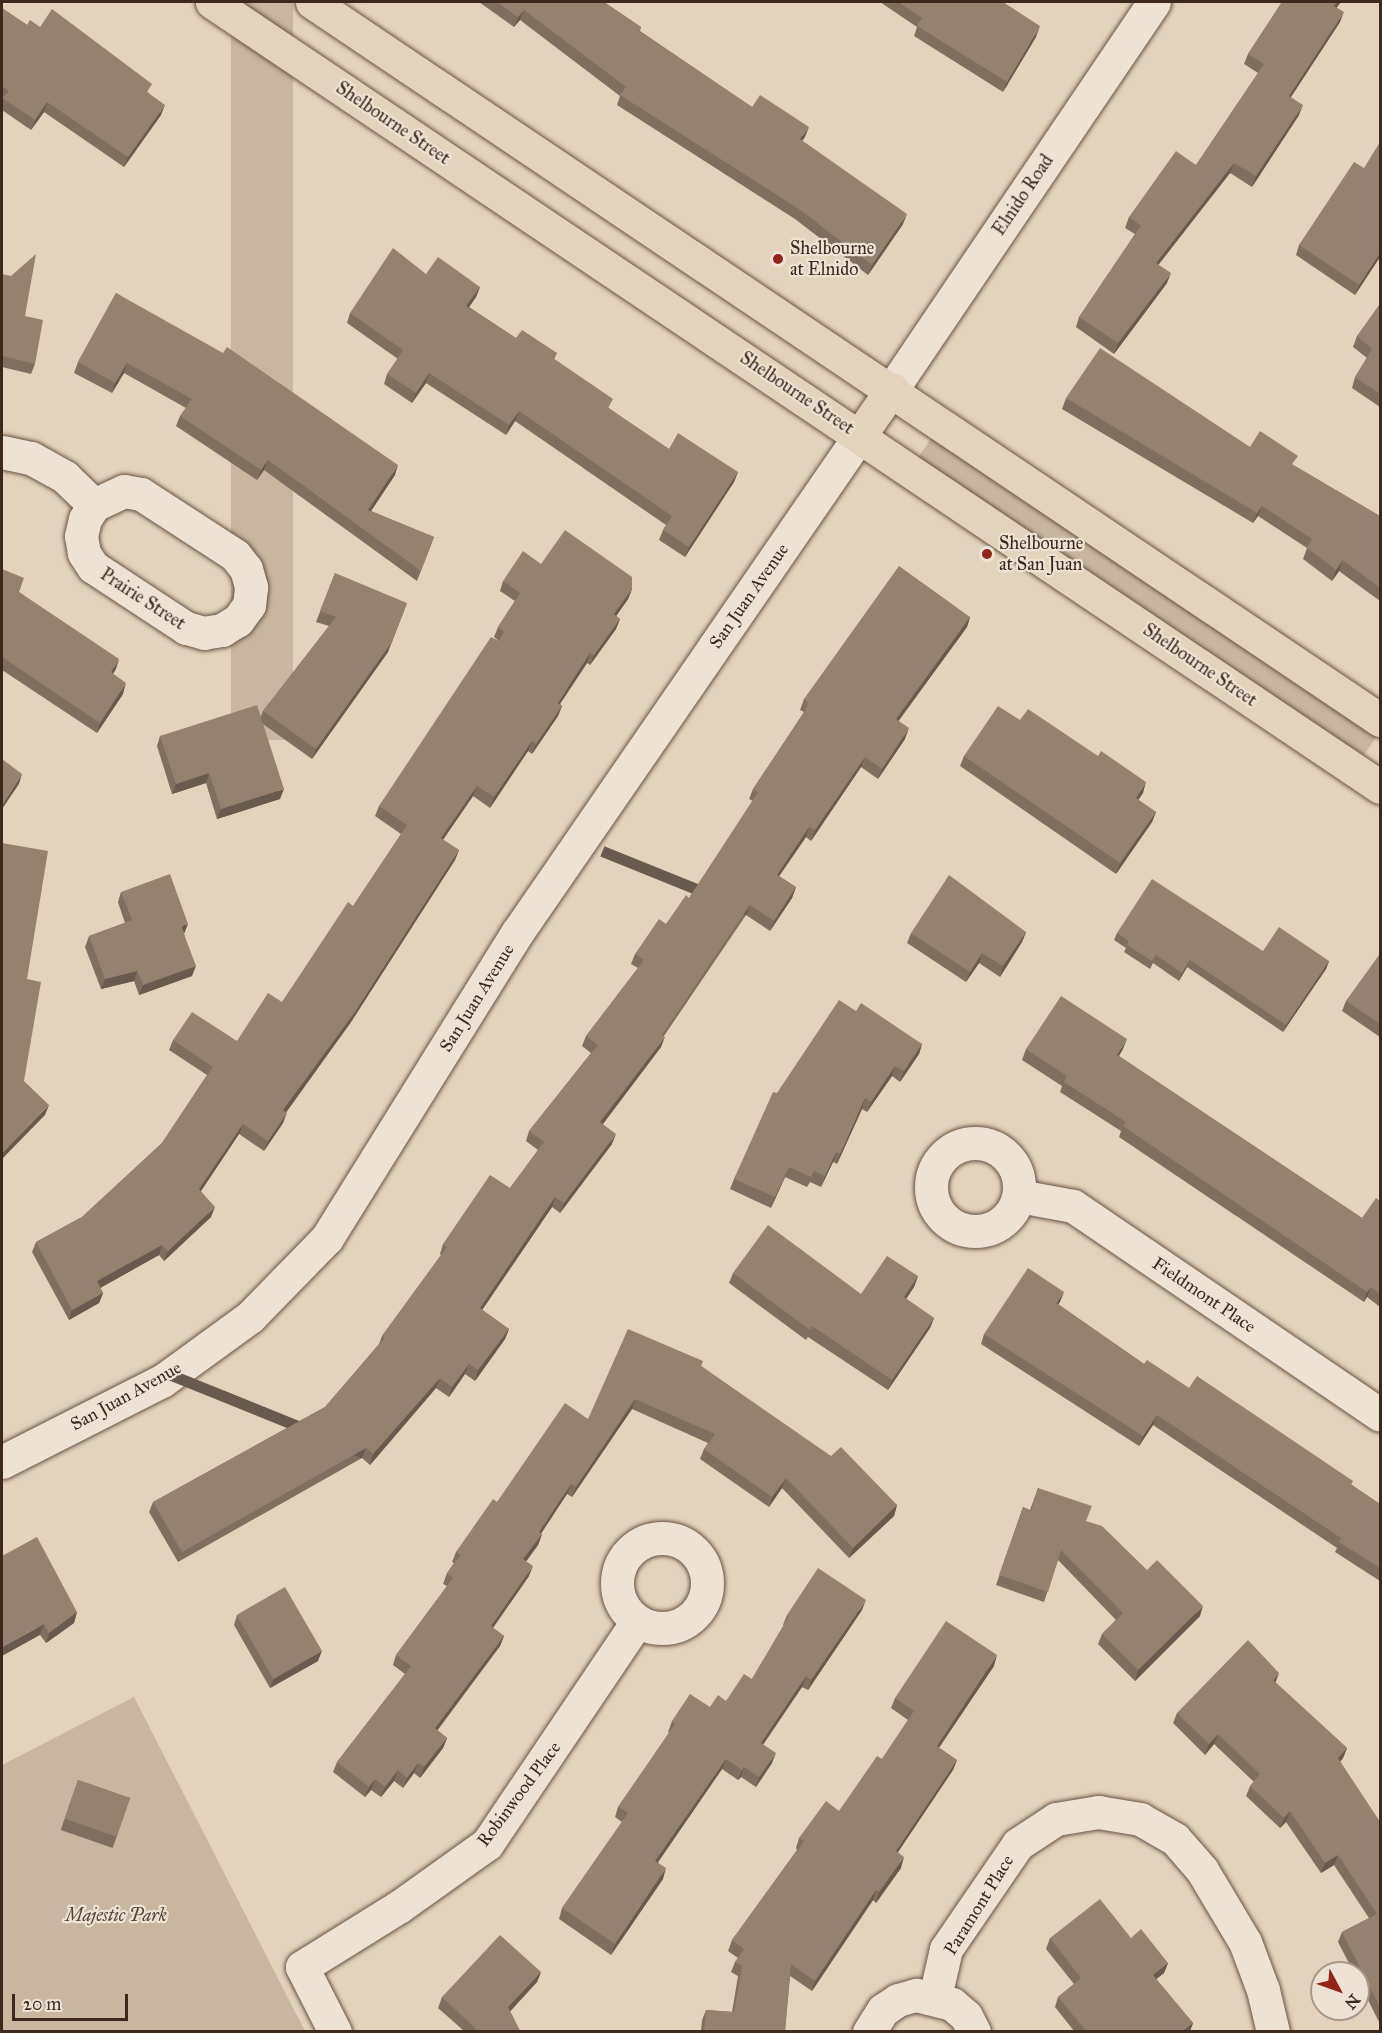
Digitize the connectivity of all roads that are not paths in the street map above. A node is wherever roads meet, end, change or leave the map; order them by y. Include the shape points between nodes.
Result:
1 (212, 2) edge
2 (312, 2) edge
3 (1141, 6) edge
4 (892, 389) junction
5 (861, 435) junction
6 (2, 452) edge
7 (94, 505) junction
8 (1380, 720) edge
9 (1380, 787) edge
10 (1019, 1196) dead end
11 (1380, 1415) edge
12 (2, 1462) edge
13 (637, 1622) dead end
14 (934, 1997) junction
15 (334, 2031) edge
16 (869, 2031) edge
17 (975, 2031) edge
18 (1273, 2031) edge

1 - 5 main road, Shelbourne Street
2 - 4 main road
3 - 4 street, Elnido Road
4 - 5 main road
4 - 8 main road
5 - 9 main road, Shelbourne Street
5 - 12 street, San Juan Avenue via 517,933 327,1238 250,1317 162,1381
6 - 7 street via 31,458 65,477
7 - 7 street, Prairie Street via 81,536 84,553 93,567 186,628 204,633 222,630 238,620 249,605 251,587 246,569 235,555 141,494 124,491 108,495
10 - 11 street, Fieldmont Place via 1073,1206
13 - 15 street, Robinwood Place via 487,1844 400,1906 302,1967
14 - 16 street via 898,2000 883,2010
14 - 17 street via 952,2004
14 - 18 street, Paramont Place via 946,1949 1018,1844 1056,1819 1098,1812 1140,1819 1175,1839 1202,1870 1245,1942

